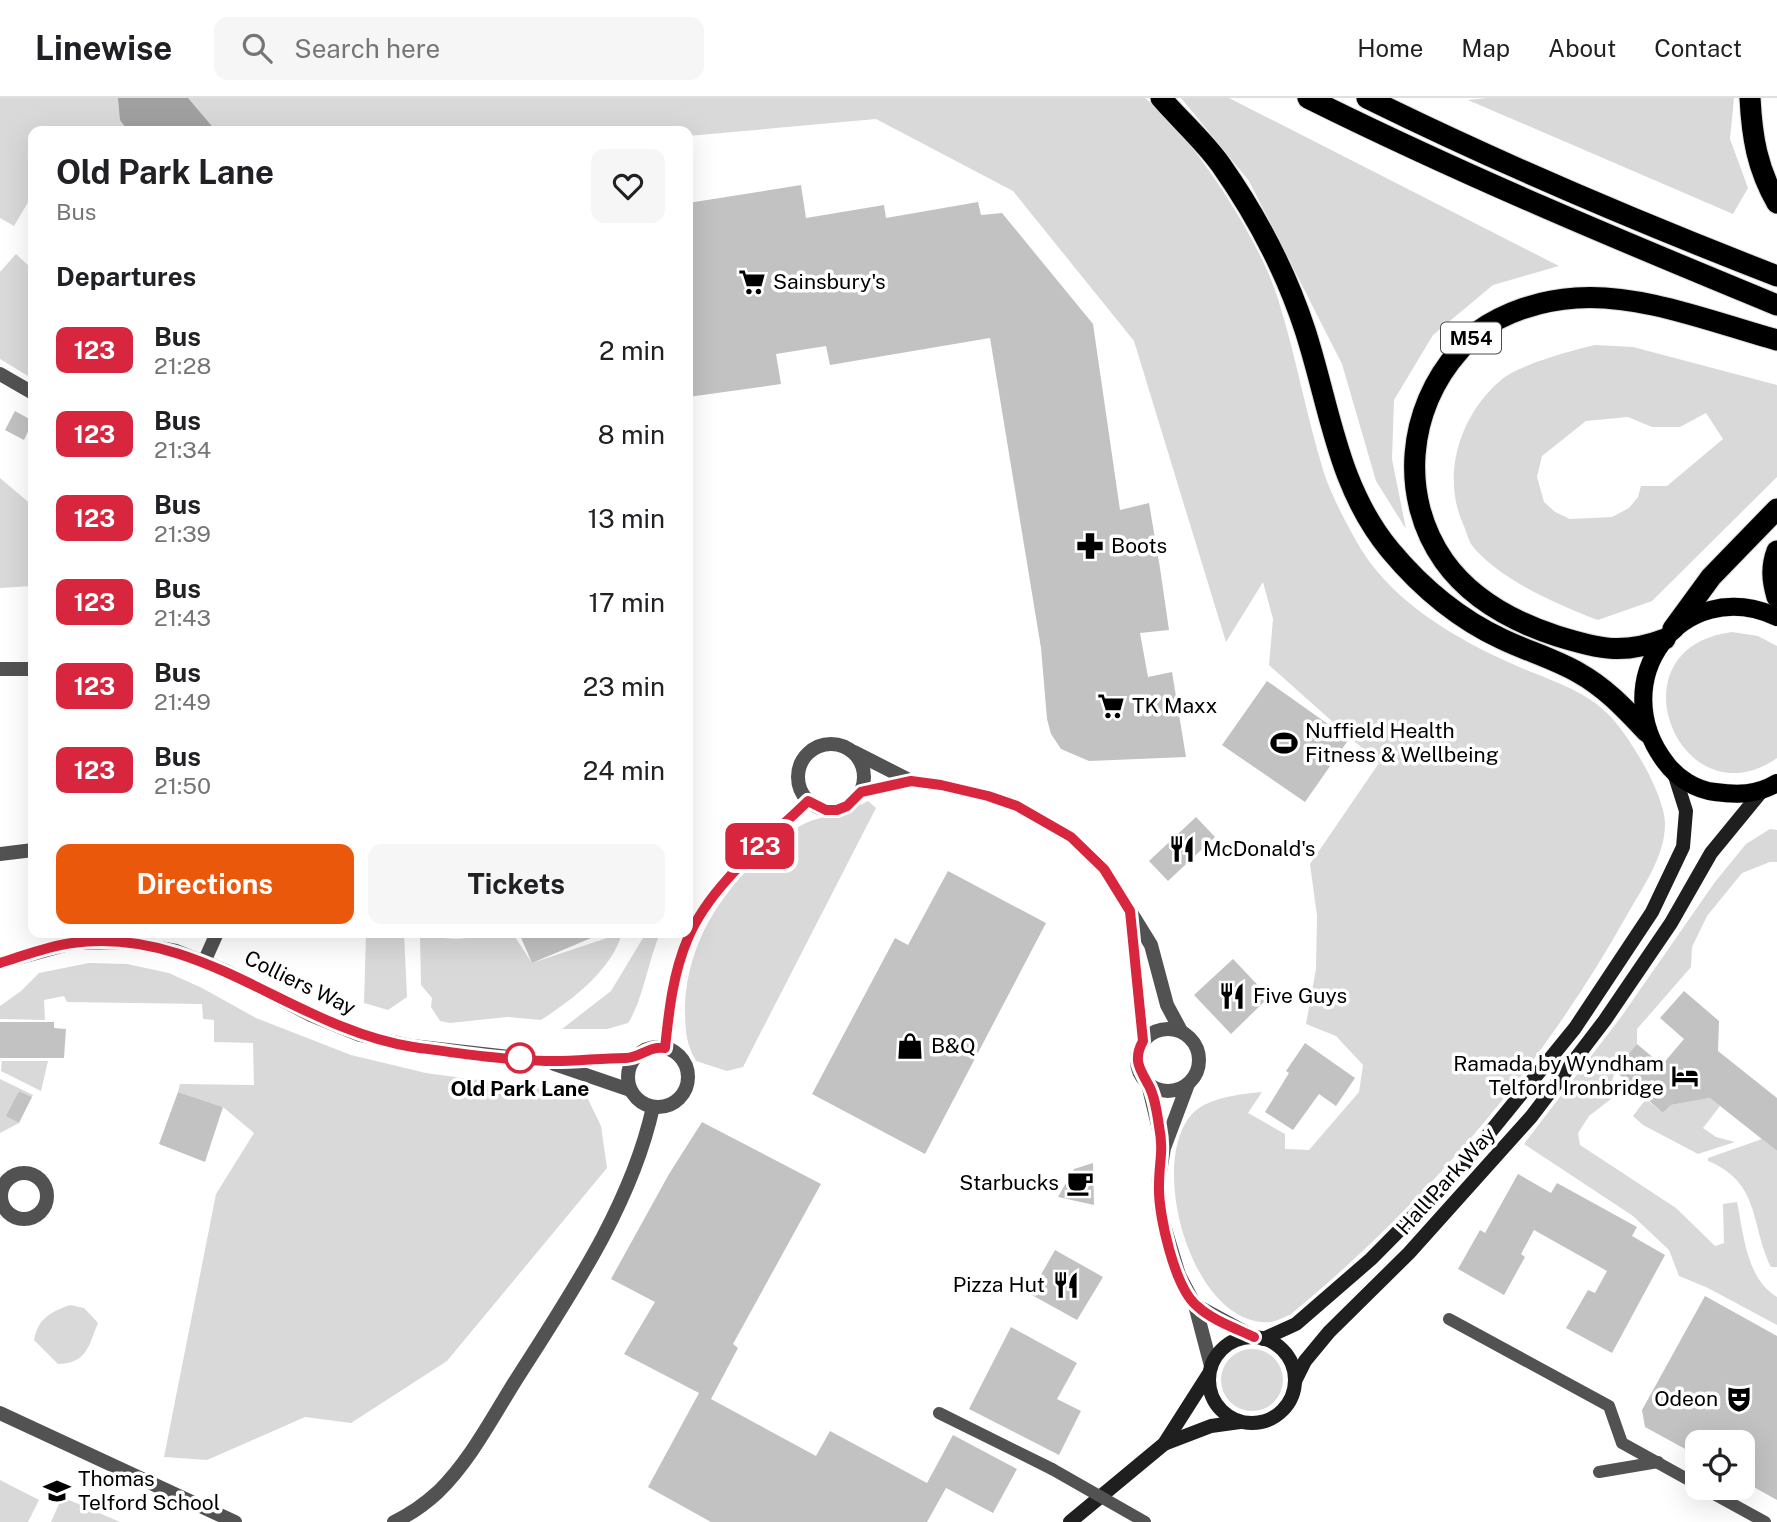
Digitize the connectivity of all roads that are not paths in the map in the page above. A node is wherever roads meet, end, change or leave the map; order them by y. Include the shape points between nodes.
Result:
1 (1161, 98) edge
2 (1308, 98) edge
3 (1367, 98) edge
4 (1750, 98) edge
5 (1777, 203) edge
6 (1777, 276) edge
7 (1777, 305) edge
8 (1777, 340) edge
9 (0, 374) edge
10 (28, 390) edge
11 (1777, 509) edge
12 (1777, 551) edge
13 (1777, 597) edge
14 (1777, 617) edge
15 (1669, 634) junction
16 (0, 669) edge
17 (28, 669) edge
18 (1647, 732) junction
19 (853, 751) junction
20 (1674, 773) junction
21 (911, 781) junction
22 (1771, 788) edge
23 (861, 792) junction
24 (808, 801) junction
25 (28, 851) edge
26 (0, 854) edge
27 (1130, 911) junction
28 (693, 929) edge
29 (215, 938) edge
30 (688, 938) edge
31 (204, 962) junction
32 (0, 963) edge
33 (1181, 1031) junction
34 (1143, 1041) junction
35 (665, 1048) junction
36 (634, 1058) junction
37 (546, 1061) junction
38 (1148, 1084) junction
39 (1188, 1084) junction
40 (630, 1090) junction
41 (653, 1107) junction
42 (1164, 1148) junction
43 (1195, 1305) junction
44 (1449, 1319) dead end
45 (1258, 1338) junction
46 (1210, 1370) junction
47 (1295, 1381) junction
48 (0, 1413) edge
49 (939, 1413) dead end
50 (1241, 1422) junction
51 (1164, 1444) junction
52 (1657, 1462) junction
53 (1599, 1472) dead end
54 (1685, 1478) edge
55 (1725, 1500) edge
56 (235, 1522) edge
57 (394, 1522) edge
58 (1070, 1522) edge
59 (1145, 1522) edge
60 (1765, 1522) edge

1 - 18 highway via 1219,163 1281,270 1304,329 1343,469 1363,511 1390,550 1421,583 1465,618 1578,672 1605,690
2 - 7 highway via 1414,150
3 - 6 highway via 1633,220
4 - 5 highway via 1752,139
8 - 15 highway, M54 via 1660,307 1605,298 1534,304 1475,334 1448,363 1424,406 1414,460 1415,491 1429,534 1466,587 1532,628 1581,643 1625,650
9 - 10 street
11 - 15 highway via 1711,577
12 - 13 highway via 1772,564
14 - 15 main road via 1749,608 1724,607 1690,617
15 - 18 main road via 1646,673 1643,705
16 - 17 street
18 - 20 main road
19 - 21 street
19 - 23 street via 864,770
19 - 24 street via 829,743 808,753 798,771 798,782
20 - 22 main road via 1708,791 1732,794
20 - 45 main road, Hall Park Way via 1686,811 1683,847 1652,912 1575,1028 1461,1168 1342,1285 1296,1324
21 - 23 street
21 - 27 street via 1017,806 1071,837 1104,869
22 - 47 main road, Hall Park Way via 1711,853 1671,923 1605,1020 1531,1117 1409,1253 1329,1332
23 - 24 street via 837,810
24 - 28 street via 730,876
25 - 26 street
27 - 33 street via 1151,945 1167,1005
27 - 34 street
29 - 31 street
30 - 35 street via 676,973
31 - 32 street, Colliers Way via 176,951 127,942 72,943
31 - 37 street, Colliers Way via 360,1035 412,1046
33 - 34 street via 1160,1029
33 - 39 street via 1199,1051 1199,1068
34 - 38 street via 1137,1064
35 - 36 street, Colliers Way via 648,1049
35 - 41 street via 685,1064 688,1082 672,1104
36 - 37 street, Colliers Way
36 - 40 street via 628,1073
37 - 40 street, Colliers Way
38 - 39 street via 1164,1091
38 - 42 street
39 - 42 street
40 - 41 street, Colliers Way
41 - 57 street via 617,1206 568,1298 473,1450 438,1492
42 - 43 street via 1158,1183 1160,1212 1179,1275
43 - 45 street
43 - 46 street
44 - 52 street via 1609,1406 1622,1443
45 - 46 main road via 1228,1344
45 - 47 main road via 1286,1354
46 - 50 main road via 1213,1398
46 - 51 main road
47 - 50 main road via 1290,1400 1274,1416
48 - 56 street
49 - 59 street, bridge
50 - 51 main road via 1211,1426
51 - 58 main road
52 - 53 street
52 - 54 street
55 - 60 street

